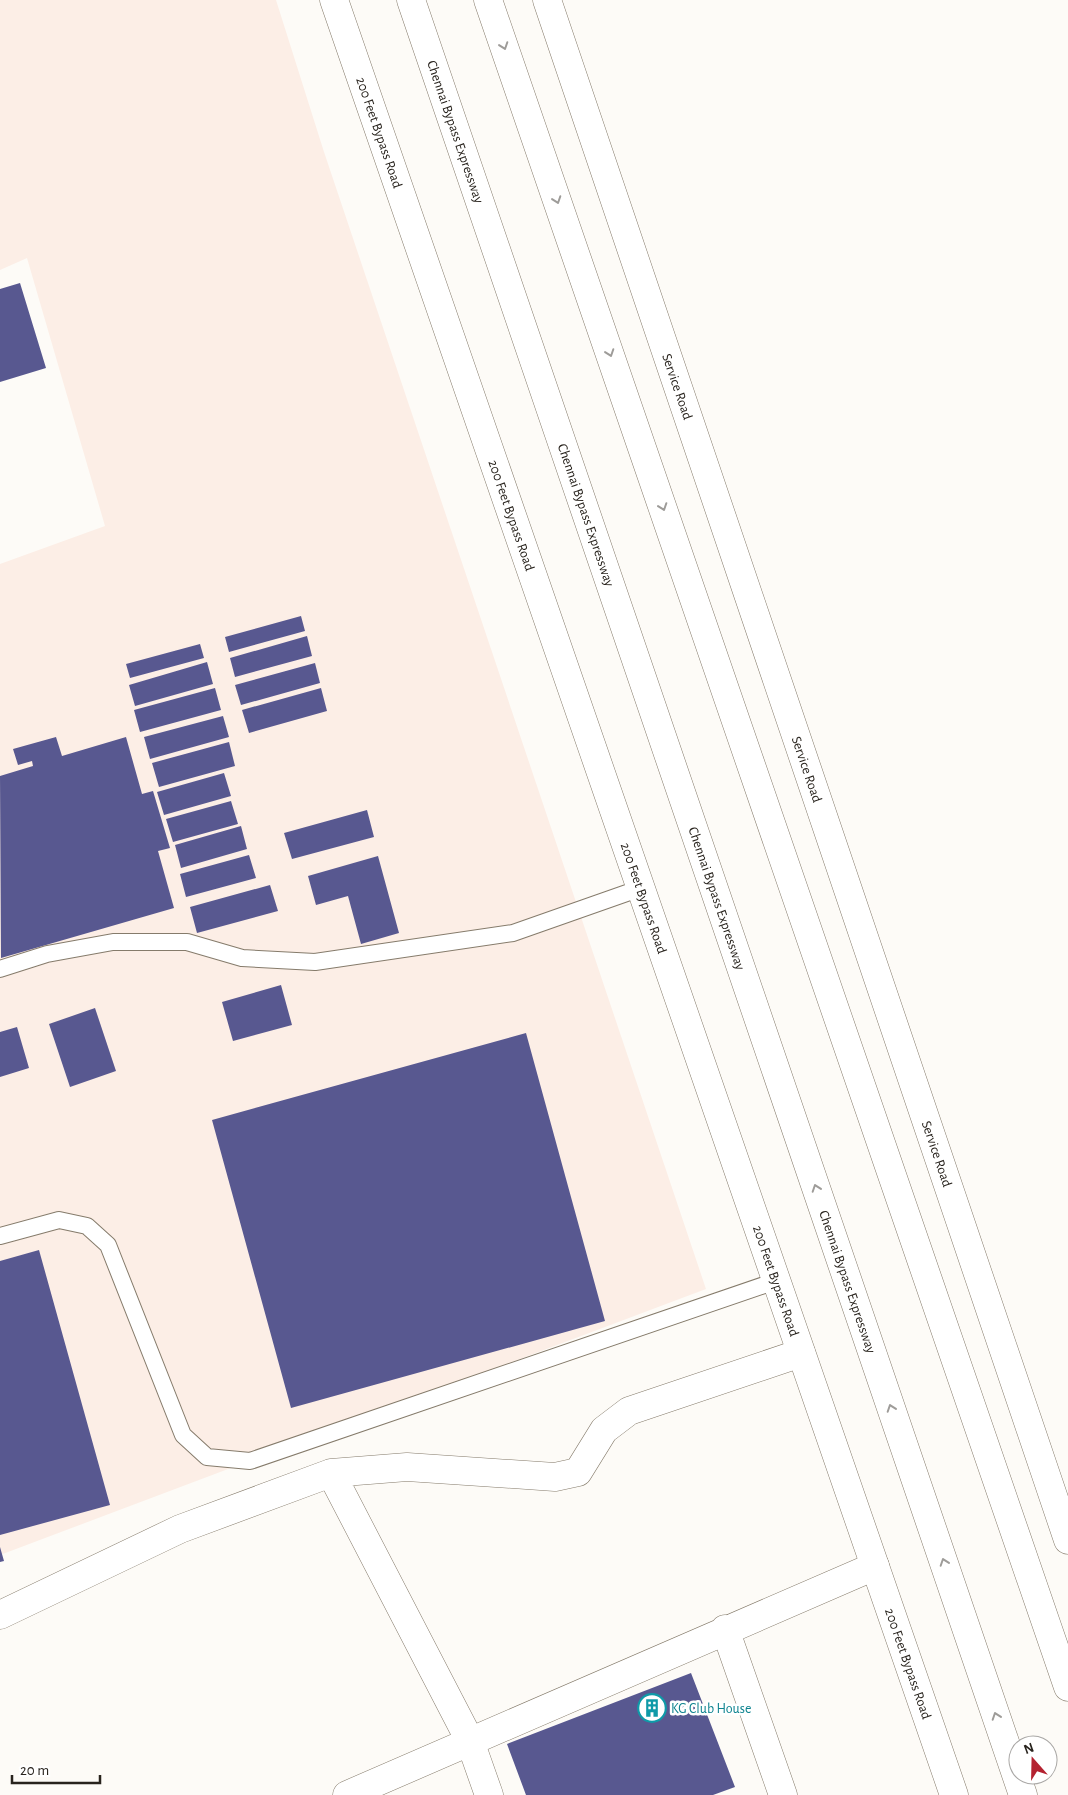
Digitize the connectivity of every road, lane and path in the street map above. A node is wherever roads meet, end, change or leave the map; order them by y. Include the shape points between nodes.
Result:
1 (334, 0) edge
2 (411, 0) edge
3 (488, 0) edge
4 (547, 0) edge
5 (641, 888) junction
6 (0, 969) edge
7 (0, 1236) edge
8 (776, 1281) junction
9 (802, 1353) junction
10 (331, 1473) junction
11 (1068, 1540) edge
12 (875, 1566) junction
13 (0, 1615) edge
14 (725, 1629) junction
15 (1068, 1687) edge
16 (470, 1742) junction
17 (781, 1794) edge
18 (347, 1795) edge
19 (489, 1795) edge
20 (954, 1795) edge
21 (1023, 1795) edge

1 - 5 main road, 200 Feet Bypass Road
21 -> 2 main road, Chennai Bypass Expressway
3 -> 15 main road
4 - 11 main road, Service Road
5 - 6 lane via 514,933 315,962 242,958 187,942 113,942 47,954
5 - 8 main road, 200 Feet Bypass Road
7 - 8 lane via 59,1220 87,1226 94,1232 108,1245 183,1435 207,1457 250,1461
8 - 9 main road, 200 Feet Bypass Road
9 - 10 main road via 629,1411 604,1430 578,1472 555,1477 407,1467
9 - 12 main road, 200 Feet Bypass Road
10 - 13 main road via 180,1529
10 - 16 main road
12 - 14 main road
12 - 20 main road, 200 Feet Bypass Road
14 - 16 main road
14 - 17 main road
16 - 18 main road
16 - 19 main road

